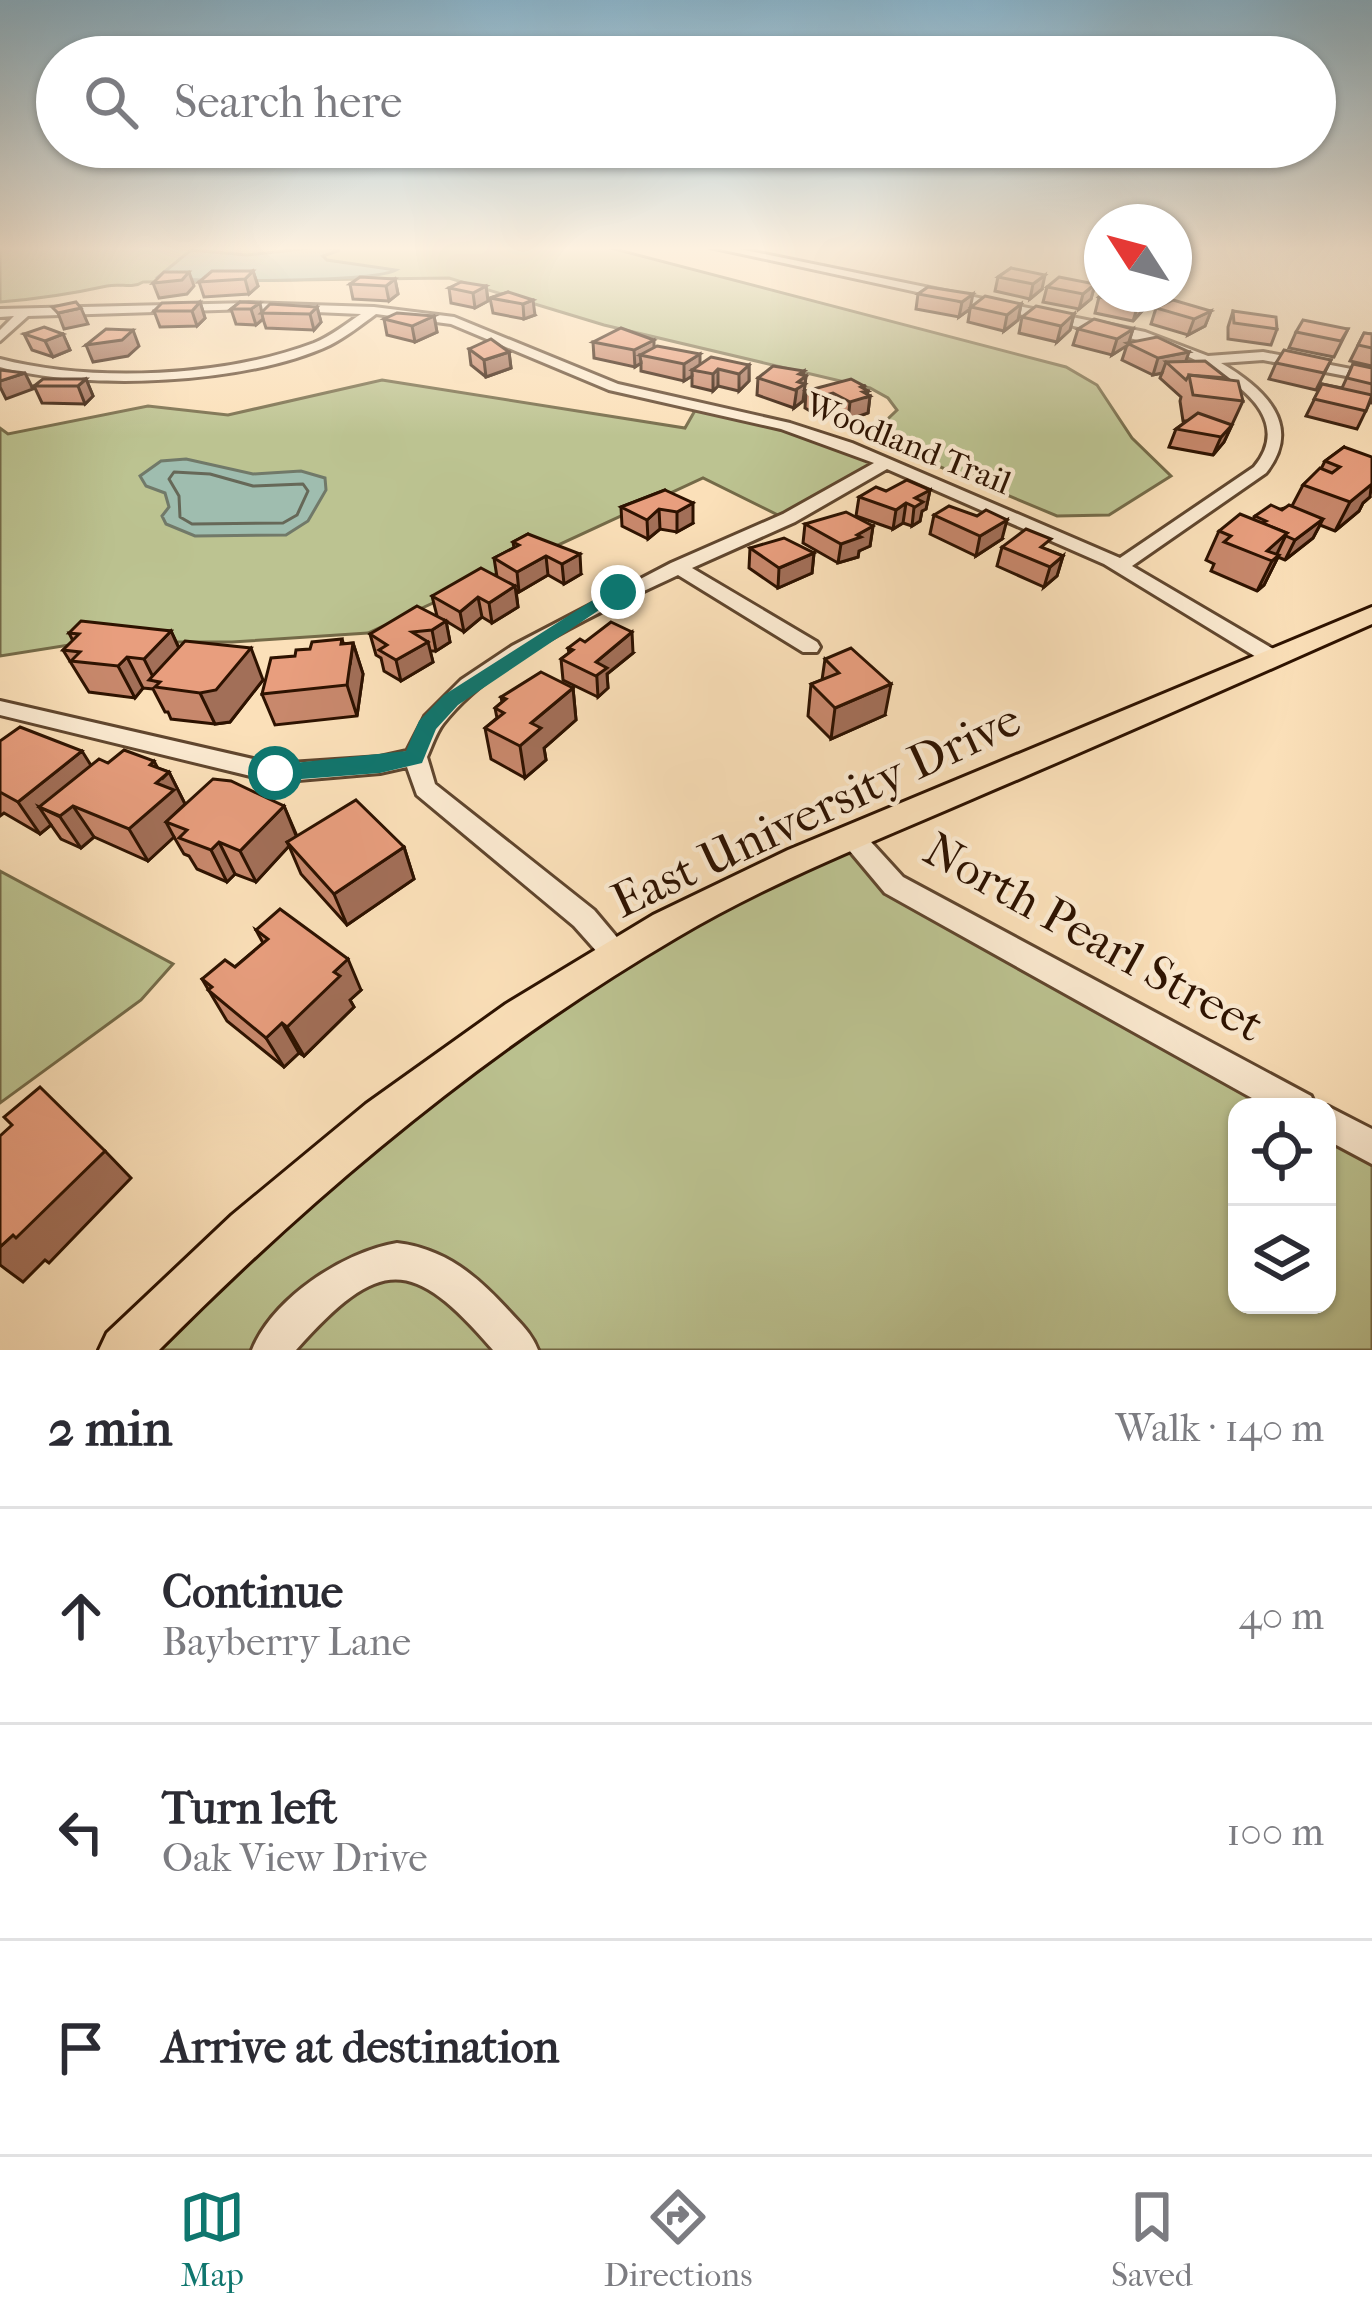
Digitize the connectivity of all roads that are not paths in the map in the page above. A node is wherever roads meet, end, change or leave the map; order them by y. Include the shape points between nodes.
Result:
1 (81, 310) edge
2 (374, 310) joint
3 (1019, 310) edge
4 (26, 312) junction
5 (0, 313) edge
6 (0, 337) edge
7 (1203, 360) junction
8 (0, 363) edge
9 (1372, 377) edge
10 (886, 464) junction
11 (1120, 566) junction
12 (676, 567) junction
13 (1372, 615) edge
14 (810, 647) dead end
15 (1273, 658) junction
16 (0, 708) edge
17 (415, 757) junction
18 (852, 838) junction
19 (617, 954) junction
20 (1284, 1098) edge
21 (1336, 1127) edge
22 (1372, 1147) edge
23 (124, 1350) edge
24 (271, 1350) edge
25 (519, 1350) edge

1 - 4 street, Woodland Trail
2 - 8 street via 310,349 207,368 91,379
2 - 10 street, Woodland Trail via 475,327 614,387 785,425
3 - 7 street via 1145,336
4 - 5 street, Woodland Trail
4 - 6 street
7 - 9 street via 1263,356
7 - 11 street via 1245,385 1268,411 1274,454
10 - 11 street, Woodland Trail
10 - 12 street
11 - 15 street, Woodland Trail
12 - 14 street
12 - 17 street via 593,606 451,700 426,726
13 - 15 main road, East University Drive
15 - 18 main road, East University Drive
16 - 17 street via 275,773
17 - 19 street via 425,789
18 - 19 main road, East University Drive
18 - 20 street, North Pearl Street via 894,885
19 - 23 main road, East University Drive via 394,1109 203,1270
21 - 22 street
24 - 25 street via 347,1278 382,1264 419,1264 460,1289

